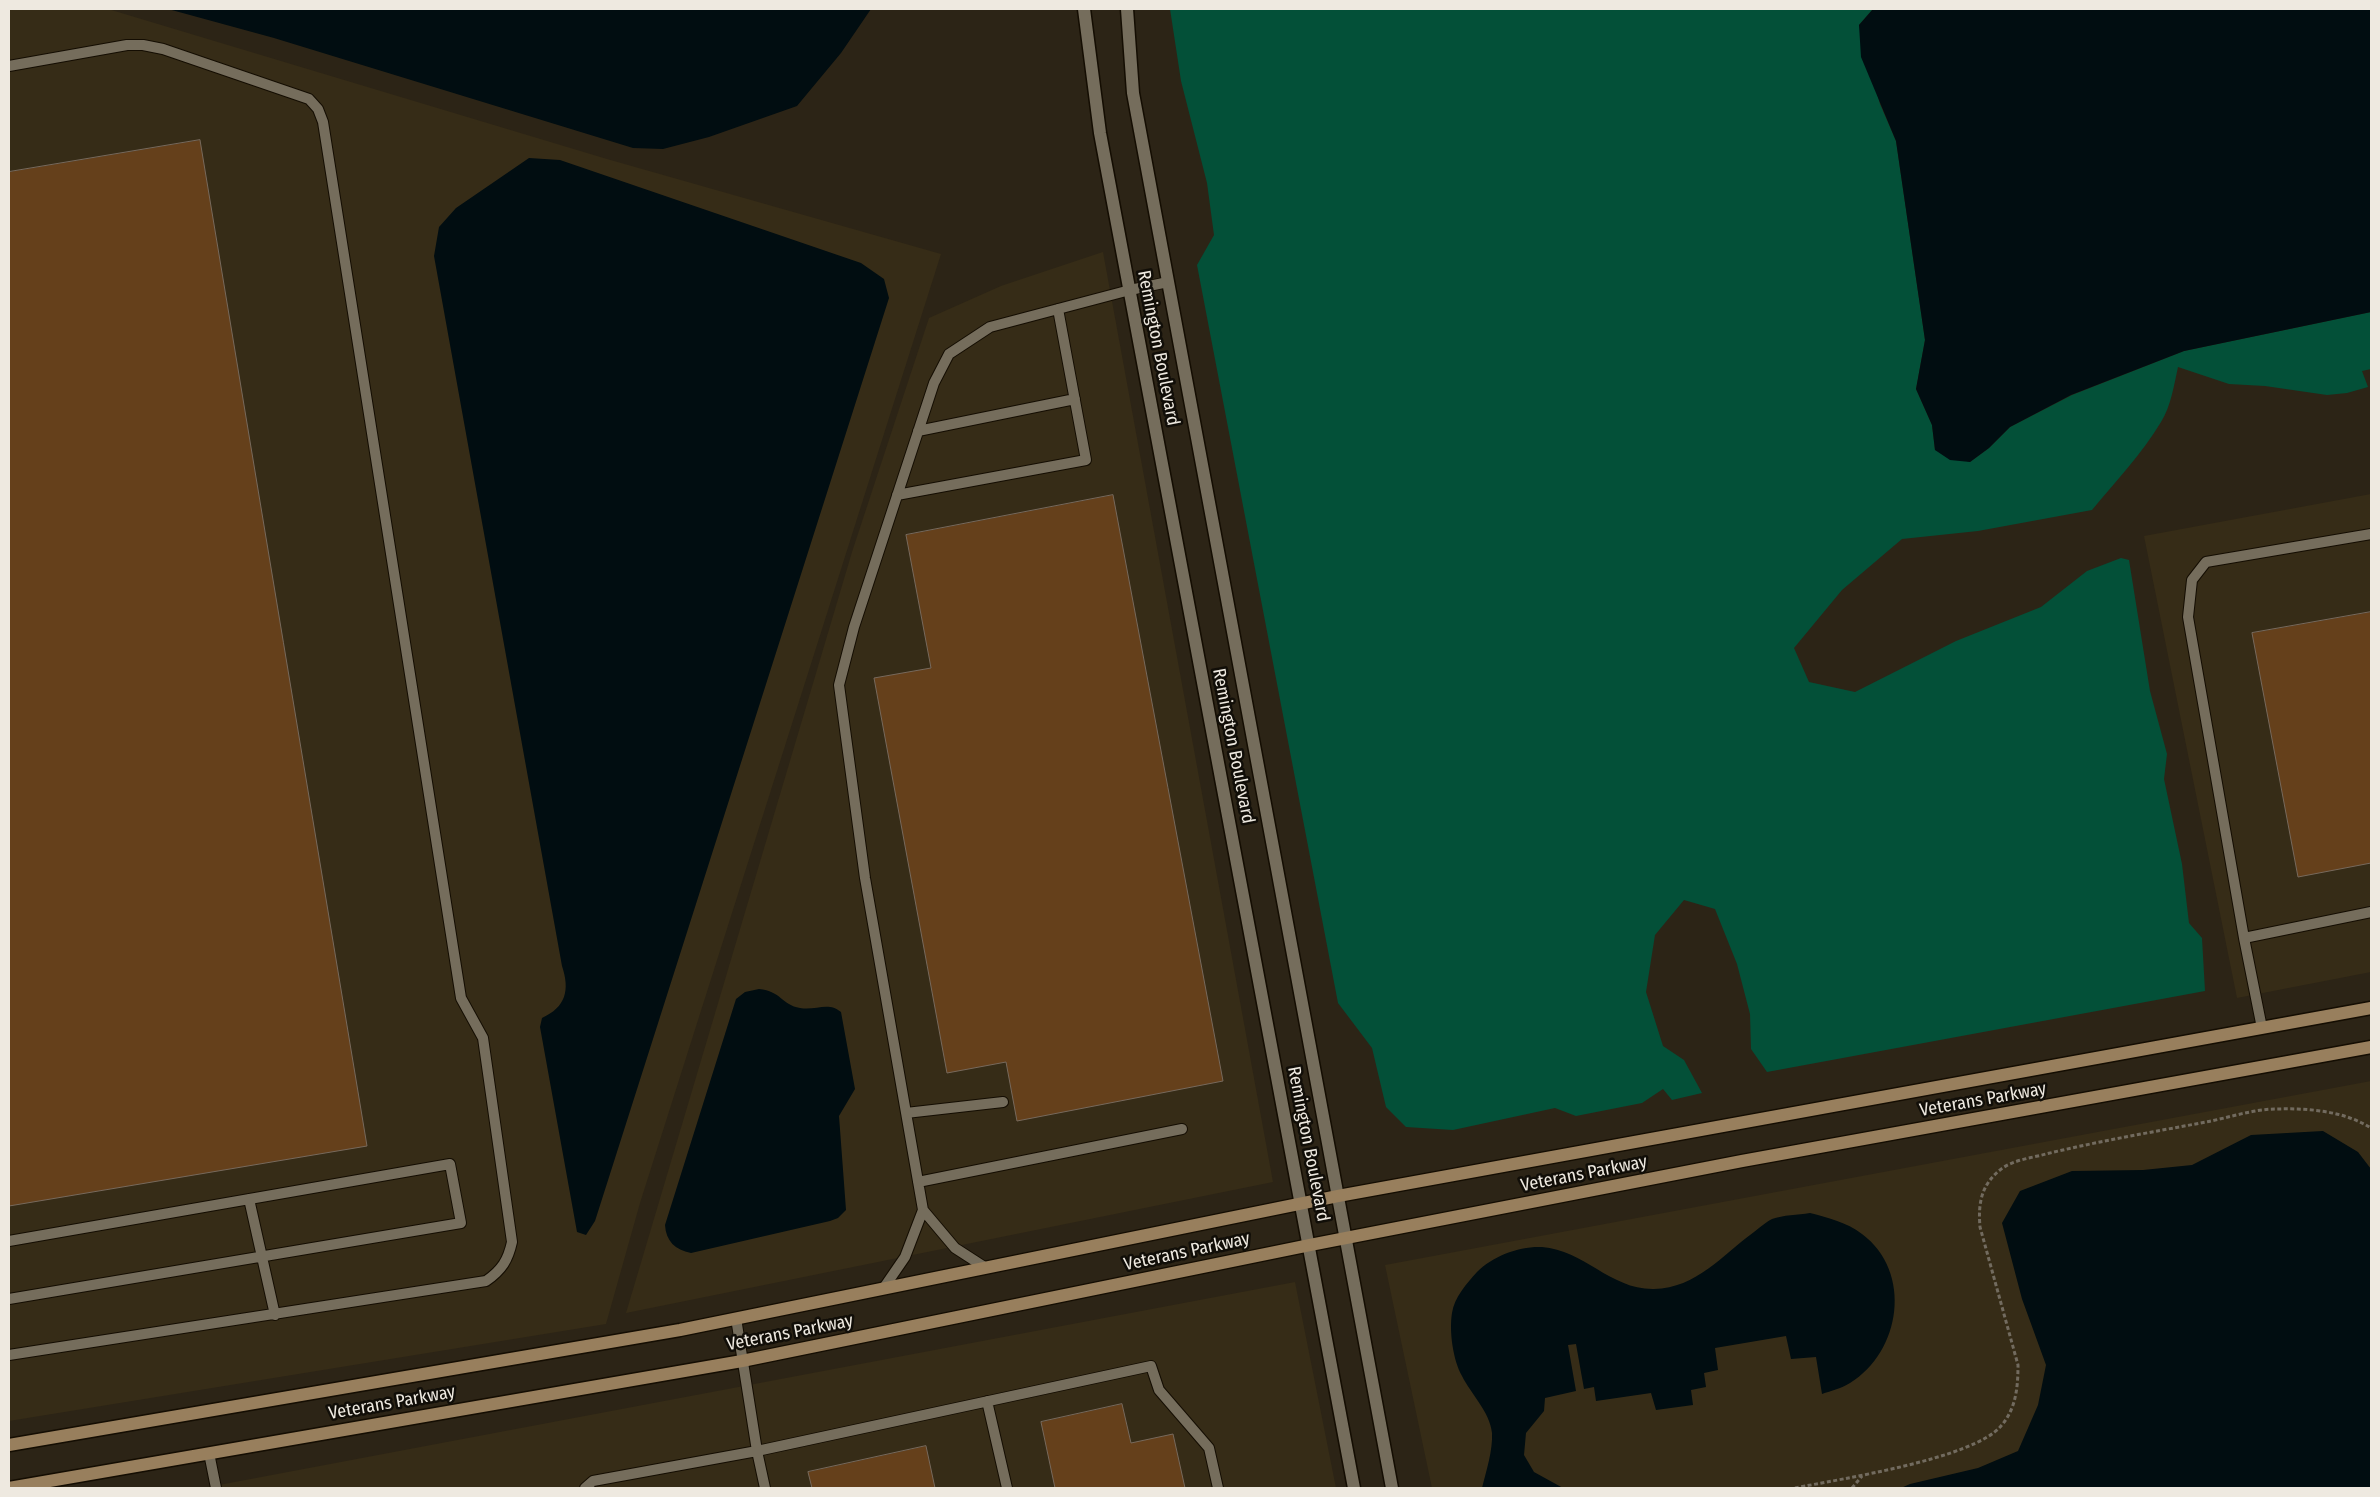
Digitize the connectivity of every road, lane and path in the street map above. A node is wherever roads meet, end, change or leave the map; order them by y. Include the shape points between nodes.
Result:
1 (1084, 9) edge
2 (1127, 9) edge
3 (9, 66) edge
4 (1168, 282) junction
5 (1130, 290) junction
6 (1058, 309) junction
7 (1075, 399) junction
8 (918, 431) junction
9 (897, 495) junction
10 (2371, 534) edge
11 (2371, 912) edge
12 (2244, 938) junction
13 (2371, 1008) edge
14 (2262, 1028) junction
15 (2371, 1047) edge
16 (1003, 1102) dead end
17 (906, 1113) junction
18 (2371, 1128) edge
19 (1182, 1129) dead end
20 (918, 1182) junction
21 (1338, 1196) junction
22 (249, 1199) junction
23 (1302, 1204) junction
24 (924, 1210) junction
25 (1346, 1238) junction
26 (9, 1241) edge
27 (1310, 1245) junction
28 (261, 1257) junction
29 (986, 1268) junction
30 (883, 1289) junction
31 (9, 1300) edge
32 (275, 1315) junction
33 (736, 1318) junction
34 (9, 1355) edge
35 (742, 1361) junction
36 (987, 1401) junction
37 (9, 1445) edge
38 (757, 1451) junction
39 (209, 1453) junction
40 (1862, 1475) junction
41 (9, 1488) edge
42 (216, 1488) edge
43 (584, 1488) edge
44 (765, 1488) edge
45 (1007, 1488) edge
46 (1218, 1488) edge
47 (1354, 1488) edge
48 (1392, 1488) edge
49 (1795, 1488) edge
50 (1852, 1488) edge

1 - 5 street, Remington Boulevard via 1100,133
2 - 4 street, Remington Boulevard via 1133,93
3 - 32 lane via 143,45 309,99 323,122 461,998 483,1038 512,1242 500,1271 486,1281
4 - 5 lane
4 - 21 street, Remington Boulevard
5 - 6 lane
5 - 23 street, Remington Boulevard
6 - 7 lane
6 - 8 lane via 990,327 949,354 934,383
7 - 8 lane
7 - 9 lane via 1086,460
8 - 9 lane
9 - 17 lane via 854,627 839,685 865,878
10 - 12 lane via 2206,562 2192,580 2188,617
11 - 12 lane
12 - 14 lane
13 - 14 main road, Veterans Parkway
14 - 21 main road, Veterans Parkway
15 - 25 main road, Veterans Parkway via 1742,1161
16 - 17 lane
17 - 20 lane
18 - 40 path via 2354,1118 2319,1111 2275,1109 2062,1150 2016,1161 2002,1168 1989,1180 1978,1211 2018,1365 2018,1387 2013,1408 2001,1426 1985,1440 1965,1449
19 - 20 lane
20 - 24 lane
21 - 23 main road, Veterans Parkway
21 - 25 street, Remington Boulevard
22 - 26 lane
22 - 28 lane
22 - 28 lane via 450,1164 461,1223
23 - 27 street, Remington Boulevard
23 - 29 main road, Veterans Parkway
24 - 29 lane via 955,1248
24 - 30 lane via 905,1257
25 - 27 main road, Veterans Parkway
25 - 48 street, Remington Boulevard
27 - 35 main road, Veterans Parkway
27 - 47 street, Remington Boulevard
28 - 31 lane
28 - 32 lane
29 - 30 main road, Veterans Parkway
30 - 33 main road, Veterans Parkway
32 - 34 lane
33 - 35 lane
33 - 37 main road, Veterans Parkway
35 - 38 lane
35 - 39 main road, Veterans Parkway
36 - 38 lane
36 - 45 lane
36 - 46 lane via 1151,1366 1159,1390 1208,1448
38 - 43 lane via 593,1481
38 - 44 lane
39 - 41 main road, Veterans Parkway
39 - 42 lane
40 - 49 path
40 - 50 path

